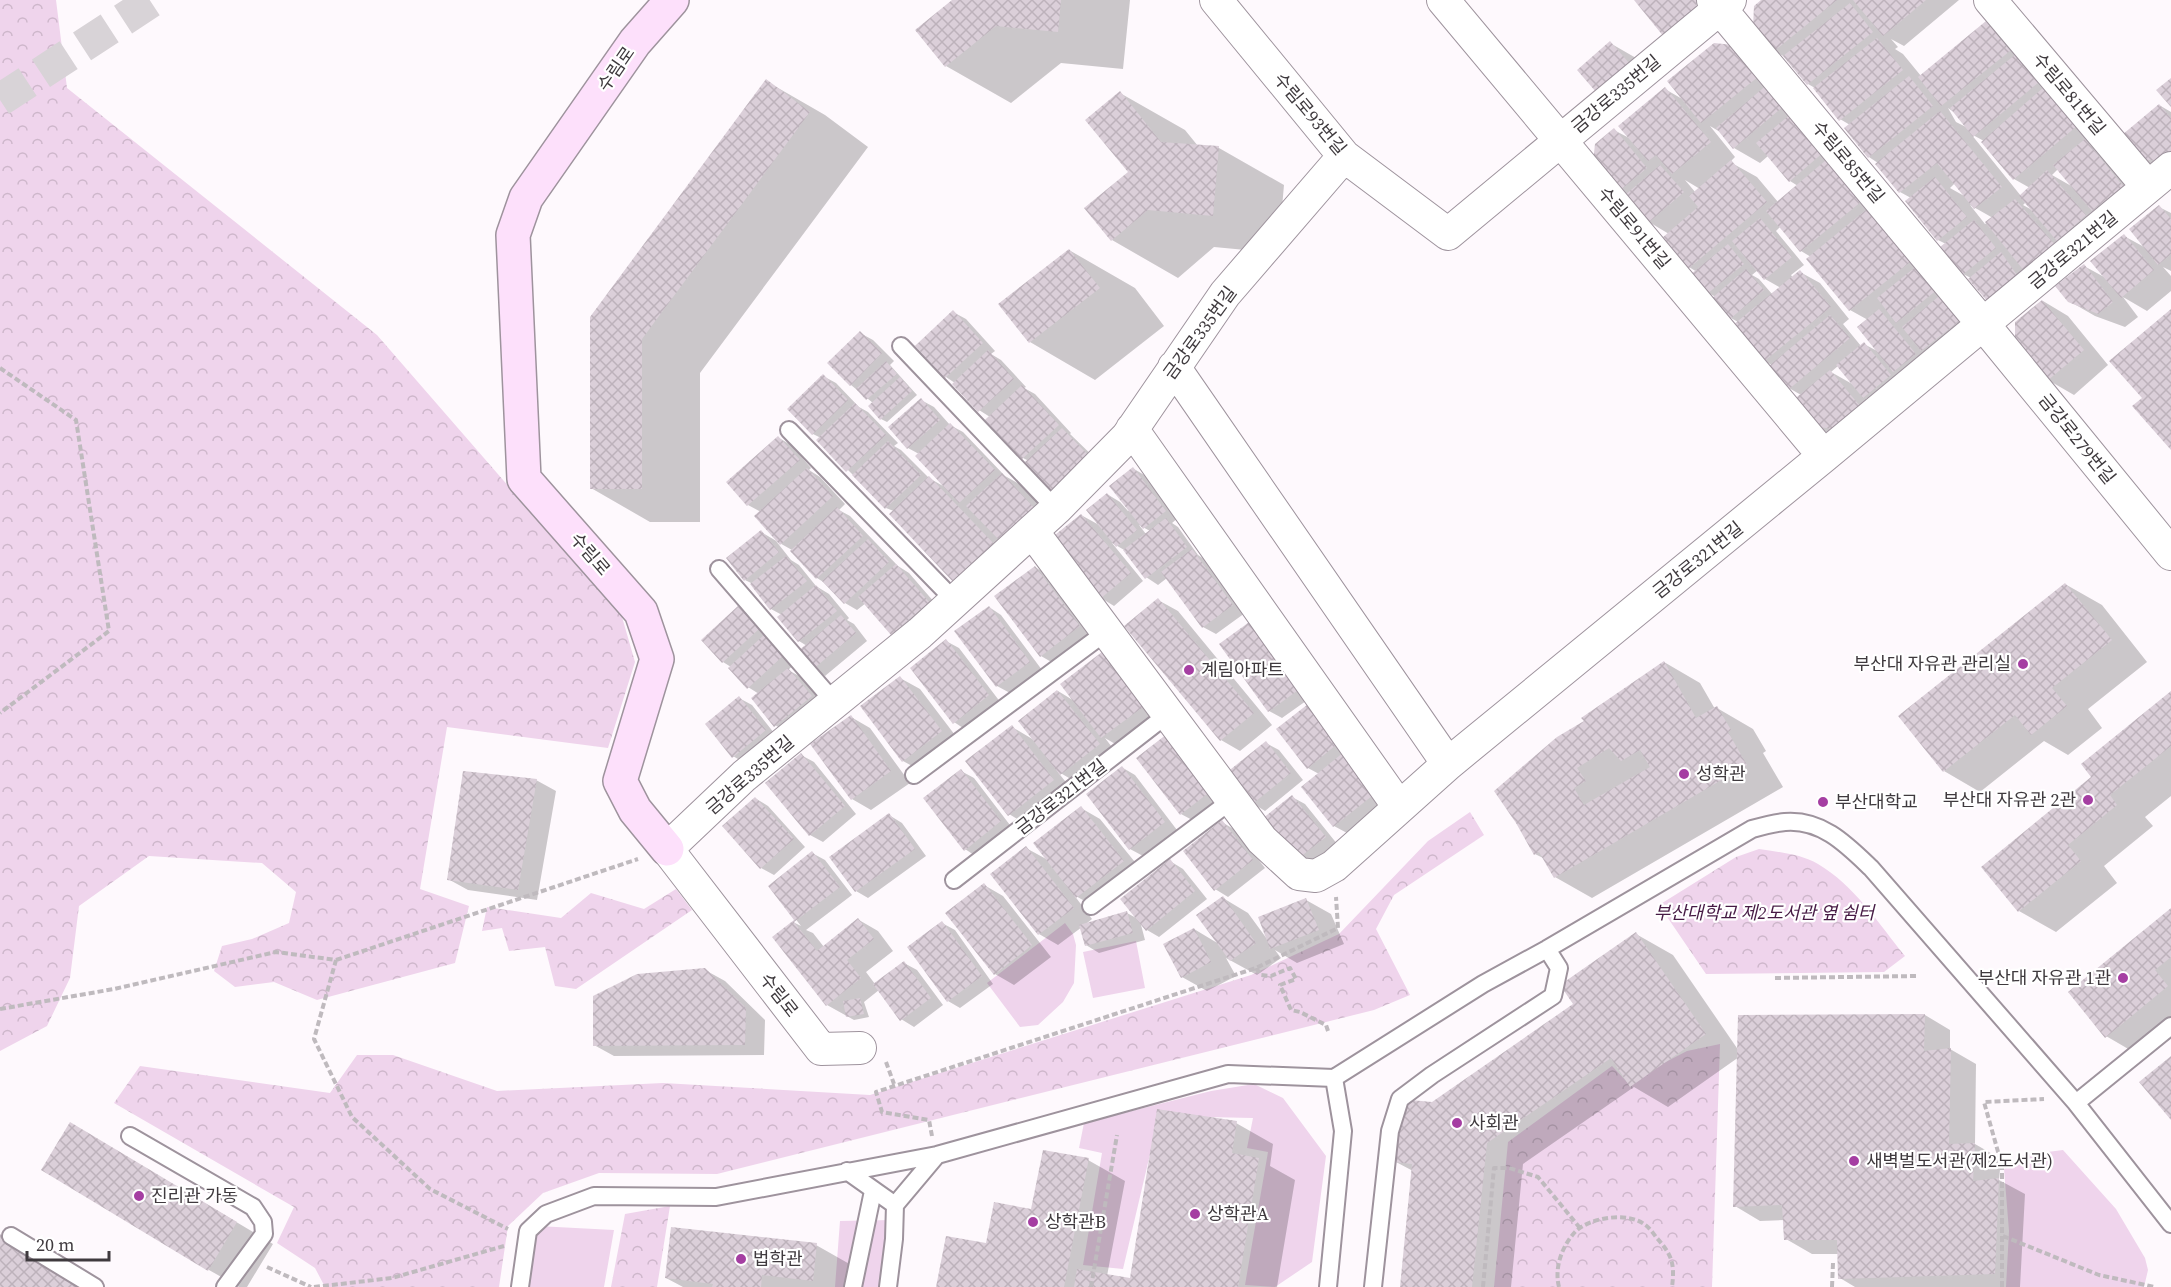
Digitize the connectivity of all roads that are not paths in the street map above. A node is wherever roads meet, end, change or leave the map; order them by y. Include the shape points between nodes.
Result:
1 (672, 0) edge
2 (1216, 0) edge
3 (1443, 0) edge
4 (1990, 0) edge
5 (1721, 3) edge
6 (1560, 140) junction
7 (1344, 156) junction
8 (2159, 178) edge
9 (1448, 234) joint
10 (1983, 324) junction
11 (901, 346) dead end
12 (1174, 367) junction
13 (1132, 429) junction
14 (789, 430) dead end
15 (1824, 456) junction
16 (1056, 509) junction
17 (1032, 531) junction
18 (2171, 554) edge
19 (719, 568) dead end
20 (955, 601) junction
21 (1106, 632) junction
22 (835, 703) junction
23 (1168, 714) junction
24 (1448, 764) junction
25 (914, 775) dead end
26 (1232, 800) junction
27 (1399, 807) junction
28 (667, 849) junction
29 (954, 880) dead end
30 (1091, 906) dead end
31 (1547, 949) junction
32 (2171, 1026) edge
33 (860, 1048) dead end
34 (1334, 1078) junction
35 (2076, 1103) junction
36 (130, 1136) dead end
37 (935, 1147) junction
38 (847, 1171) junction
39 (873, 1191) junction
40 (895, 1205) junction
41 (2171, 1224) edge
42 (11, 1236) dead end
43 (95, 1287) edge
44 (225, 1287) edge
45 (520, 1287) edge
46 (853, 1287) edge
47 (888, 1287) edge
48 (1328, 1287) edge
49 (1373, 1287) edge

1 - 28 main road, 수림로 via 635,42 526,198 513,235 524,479 641,612 657,658 620,781 635,810
2 - 7 street, 수림로93번길
3 - 6 street, 수림로91번길
4 - 8 street, 수림로81번길
5 - 6 street, 금강로335번길
5 - 10 street, 수림로85번길
6 - 9 street, 금강로335번길
6 - 15 street, 수림로91번길
7 - 9 street, 수림로93번길
7 - 12 street, 금강로335번길 via 1225,294
8 - 10 street, 금강로321번길
10 - 15 street, 금강로321번길
10 - 18 street, 금강로279번길
11 - 16 lane
12 - 13 street, 금강로335번길
12 - 24 street
13 - 16 street, 금강로335번길
13 - 27 street
14 - 20 lane
15 - 24 street, 금강로321번길
16 - 17 street, 금강로335번길
17 - 20 street, 금강로335번길
17 - 21 street, 금강로321번길
19 - 22 lane
20 - 22 street, 금강로335번길
21 - 23 street, 금강로321번길
21 - 25 lane
22 - 28 street, 금강로335번길 via 744,777
23 - 26 street, 금강로321번길
23 - 29 lane, 금강로321번길
24 - 27 street, 금강로321번길
26 - 27 street, 금강로321번길 via 1262,840 1299,873 1316,876 1334,866
26 - 30 lane
28 - 33 street, 수림로 via 821,1049
31 - 34 lane via 1483,984
31 - 35 lane via 1752,829 1786,822 1812,824 1842,841 1871,868
31 - 49 lane via 1559,968 1553,996 1400,1099 1390,1131
32 - 35 lane
34 - 37 lane via 1228,1074
34 - 48 lane via 1343,1131
35 - 41 lane
36 - 44 lane via 253,1208 262,1221 264,1234
37 - 38 lane
37 - 40 lane
38 - 39 lane
38 - 45 lane via 716,1197 594,1196 546,1214 528,1231
39 - 40 lane
39 - 46 lane
40 - 47 lane
42 - 43 lane

